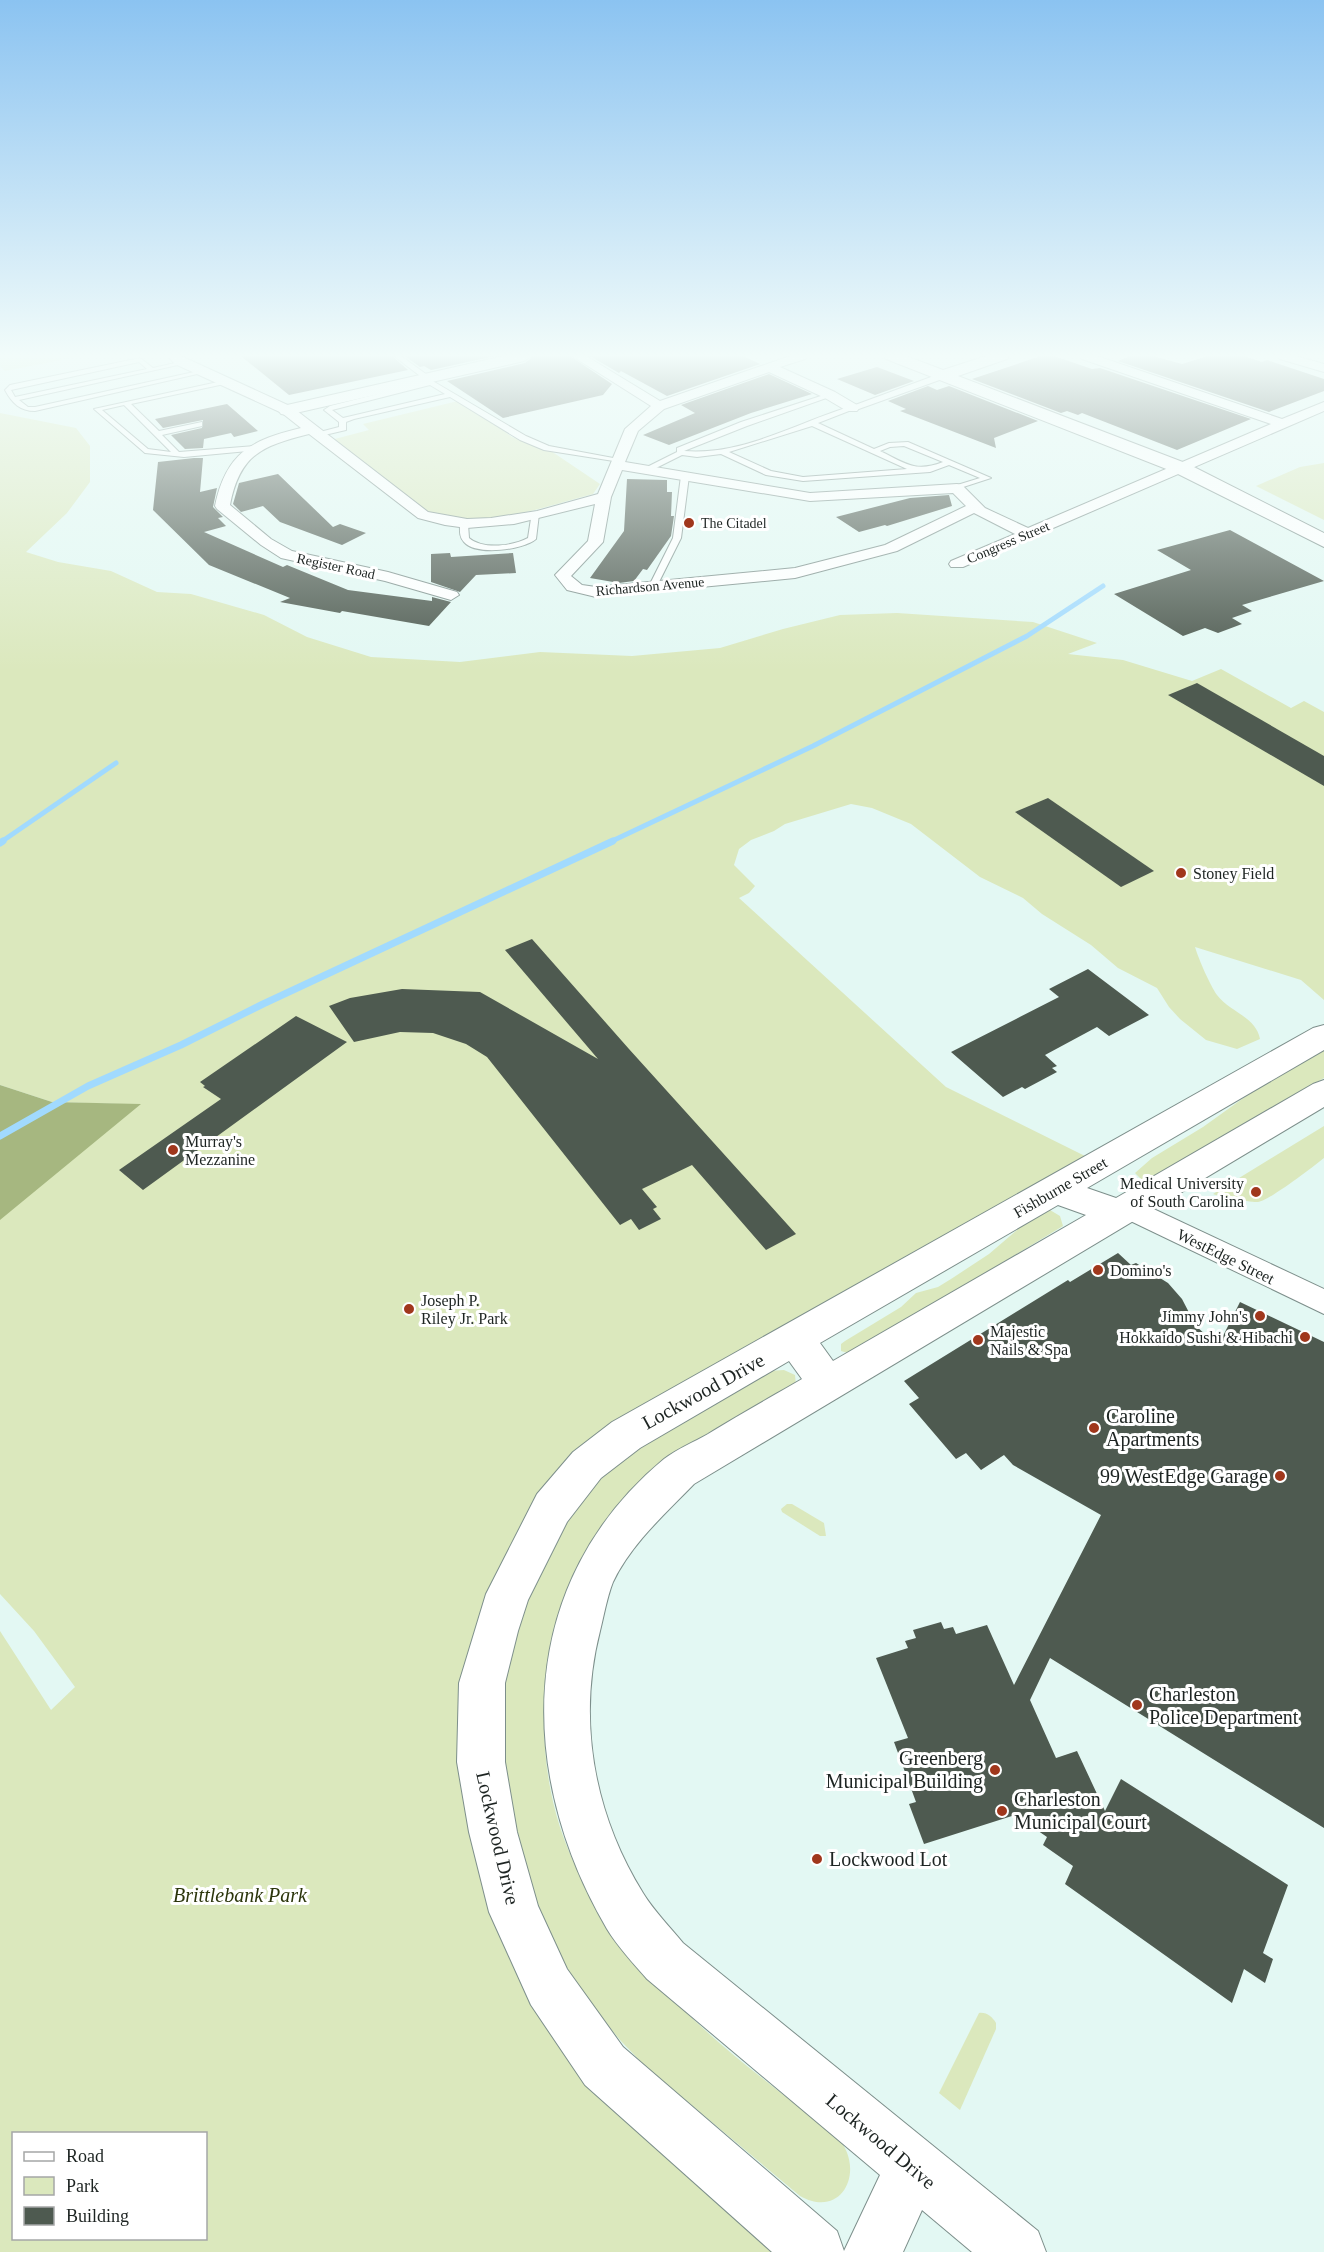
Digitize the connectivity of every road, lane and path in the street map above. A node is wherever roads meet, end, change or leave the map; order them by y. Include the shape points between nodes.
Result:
1 (240, 461) edge
2 (354, 461) edge
3 (614, 461) edge
4 (664, 461) edge
5 (743, 461) edge
6 (896, 461) edge
7 (1163, 461) edge
8 (1197, 461) edge
9 (619, 462) junction
10 (950, 462) joint
11 (1181, 468) junction
12 (647, 469) junction
13 (917, 471) junction
14 (685, 476) junction
15 (957, 488) junction
16 (604, 497) junction
17 (975, 507) junction
18 (534, 514) junction
19 (464, 524) junction
20 (1028, 534) junction
21 (1324, 541) edge
22 (957, 564) dead end
23 (653, 586) junction
24 (451, 595) dead end
25 (1324, 1036) edge
26 (1324, 1092) edge
27 (1055, 1190) junction
28 (1124, 1210) junction
29 (1324, 1302) edge
30 (795, 1339) junction
31 (828, 1385) junction
32 (913, 2168) junction
33 (816, 2252) edge
34 (873, 2252) edge
35 (1017, 2252) edge

1 - 24 street, Register Road via 224,486 222,506 266,542 287,555
2 - 19 street via 423,515
3 - 9 lane
4 - 12 lane
5 - 13 lane via 768,473 794,478
6 - 13 lane
7 - 11 main road
8 - 11 street, Congress Street
9 - 12 street
9 - 16 street, Richardson Avenue
10 - 13 lane
10 - 15 lane via 987,478
11 - 20 street, Congress Street
11 - 21 main road
12 - 14 street
14 - 15 street via 810,497
14 - 23 lane via 677,538
15 - 17 street
16 - 18 street
16 - 23 street, Richardson Avenue via 595,542 563,575 567,584 596,592
17 - 20 street
17 - 23 street, Richardson Avenue via 891,548 795,573
18 - 19 street
18 - 19 lane via 532,539 513,546 470,544 465,538
20 - 22 street, Congress Street
25 - 27 main road, Fishburne Street
26 - 28 main road
27 - 28 main road
27 - 30 main road, Fishburne Street
28 - 29 street, WestEdge Street
28 - 31 main road
30 - 31 main road
30 - 33 main road, Lockwood Drive via 626,1434 587,1465 552,1508 508,1594 482,1683 480,1725 481,1762 493,1832 514,1912 549,1987 604,2066
31 - 32 main road, Lockwood Drive via 680,1471 626,1526 596,1572 576,1633 566,1689 567,1750 576,1800 592,1850 626,1913 665,1961
32 - 34 main road
32 - 35 main road, Lockwood Drive

